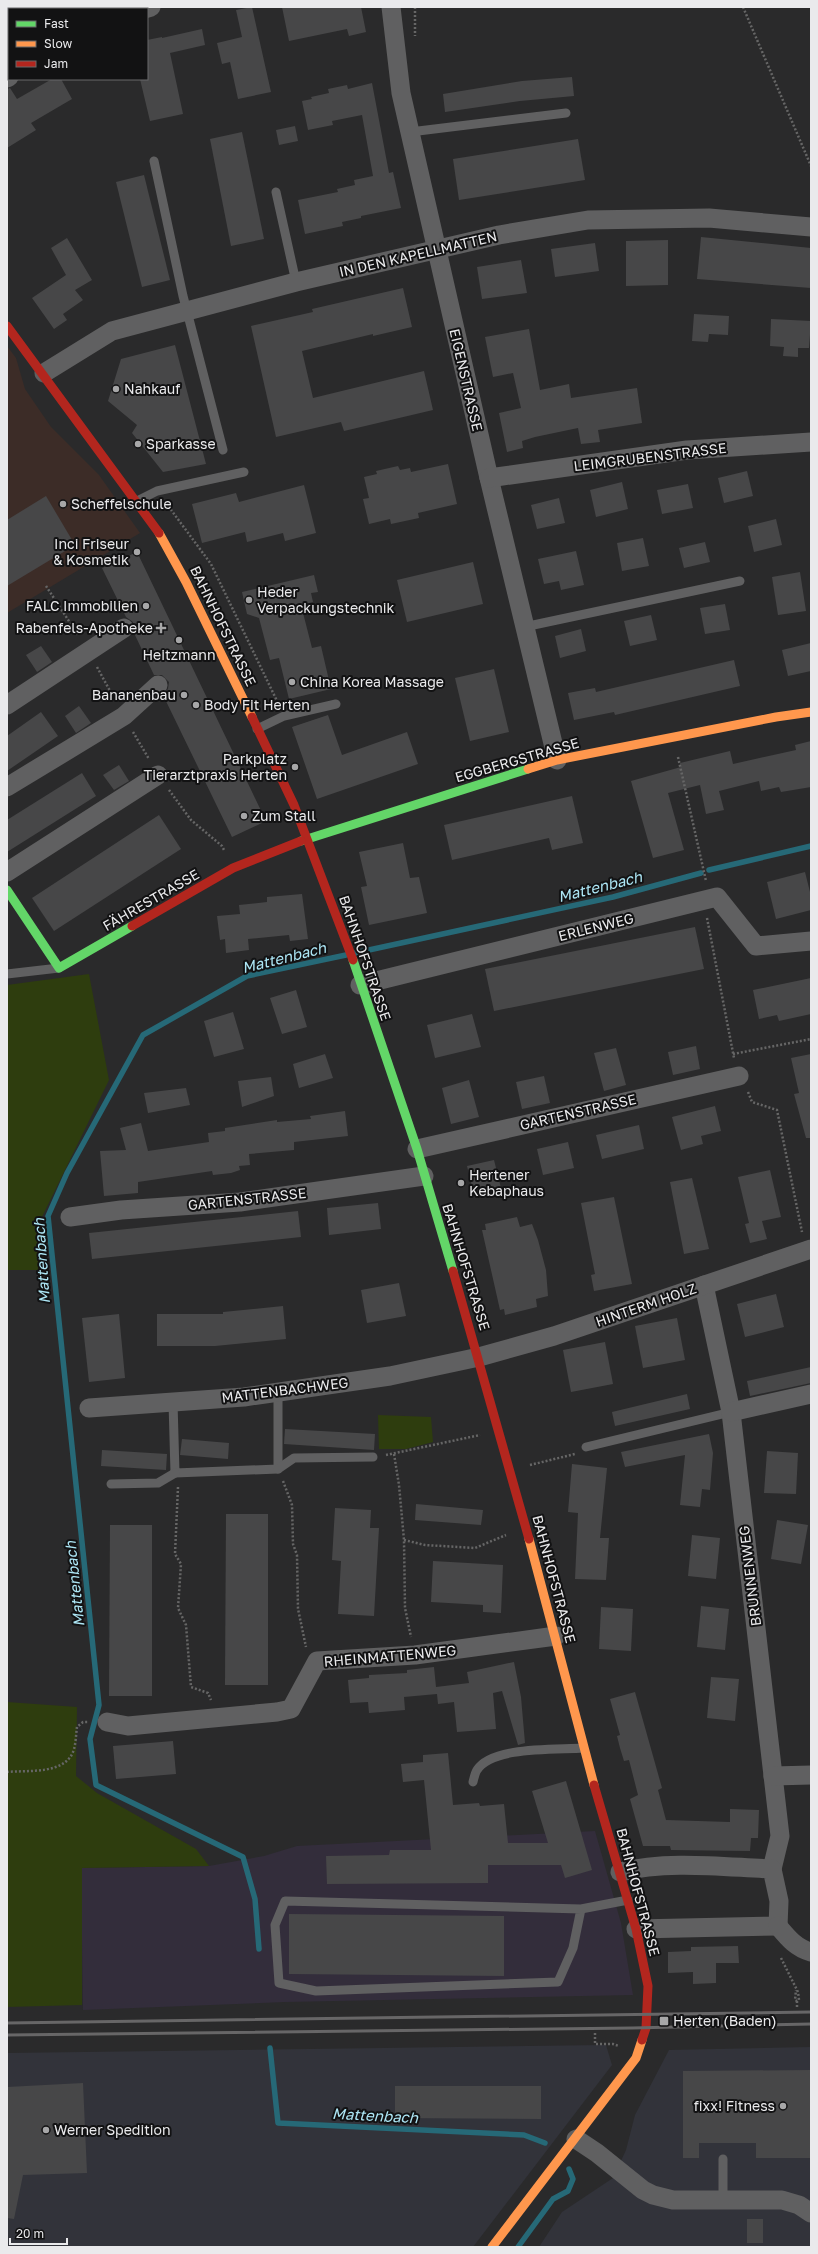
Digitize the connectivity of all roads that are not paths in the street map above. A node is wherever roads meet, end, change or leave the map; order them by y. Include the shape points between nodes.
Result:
1 (391, 7) edge
2 (566, 113) dead end
3 (410, 132) junction
4 (154, 161) dead end
5 (276, 192) dead end
6 (811, 227) edge
7 (437, 250) junction
8 (296, 282) junction
9 (187, 310) junction
10 (7, 326) edge
11 (44, 373) junction
12 (811, 442) edge
13 (223, 450) dead end
14 (244, 472) dead end
15 (489, 478) junction
16 (137, 501) junction
17 (740, 581) dead end
18 (524, 627) junction
19 (124, 628) dead end
20 (158, 685) dead end
21 (336, 704) dead end
22 (7, 705) edge
23 (811, 712) edge
24 (257, 729) junction
25 (556, 760) junction
26 (158, 775) dead end
27 (7, 787) edge
28 (307, 838) junction
29 (7, 872) edge
30 (7, 890) edge
31 (811, 941) edge
32 (59, 968) junction
33 (7, 974) edge
34 (357, 978) junction
35 (739, 1076) dead end
36 (416, 1149) junction
37 (424, 1176) junction
38 (70, 1217) dead end
39 (811, 1249) edge
40 (704, 1285) junction
41 (479, 1357) junction
42 (278, 1392) junction
43 (811, 1394) edge
44 (173, 1402) junction
45 (88, 1408) dead end
46 (731, 1412) junction
47 (586, 1446) road end
48 (373, 1457) road end
49 (278, 1469) junction
50 (177, 1473) junction
51 (111, 1484) dead end
52 (556, 1636) junction
53 (108, 1722) dead end
54 (583, 1748) junction
55 (811, 1775) edge
56 (773, 1776) junction
57 (473, 1782) dead end
58 (772, 1869) junction
59 (620, 1872) junction
60 (628, 1900) junction
61 (581, 1909) junction
62 (778, 1926) junction
63 (636, 1930) junction
64 (811, 1952) edge
65 (576, 2140) junction
66 (723, 2159) dead end
67 (723, 2199) junction
68 (811, 2213) edge
69 (492, 2247) edge

1 - 3 street, EIGENSTRASSE via 401,93
2 - 3 lane
3 - 7 street, EIGENSTRASSE
4 - 9 lane
5 - 8 lane
6 - 7 street, IN DEN KAPELLMATTEN via 709,218 588,220 499,235
7 - 8 street, IN DEN KAPELLMATTEN
7 - 15 street, EIGENSTRASSE
8 - 9 street, IN DEN KAPELLMATTEN
9 - 11 street, IN DEN KAPELLMATTEN via 112,331
9 - 13 lane
10 - 11 street, BAHNHOFSTRASSE
11 - 16 street, BAHNHOFSTRASSE
12 - 15 street, LEIMGRUBENSTRASSE via 687,450
14 - 16 lane via 157,491
15 - 18 street, EIGENSTRASSE
16 - 24 street, BAHNHOFSTRASSE via 163,538
17 - 18 lane
18 - 25 street, EIGENSTRASSE
19 - 22 street
20 - 27 street via 124,716
21 - 24 lane via 284,716
23 - 25 street, EGGBERGSTRASSE via 776,716
24 - 28 street, BAHNHOFSTRASSE
25 - 28 street, EGGBERGSTRASSE
26 - 29 street
28 - 32 street, FÄHRESTRASSE via 233,868
28 - 34 street, BAHNHOFSTRASSE
30 - 32 street
31 - 34 street, ERLENWEG via 756,946 717,897
32 - 33 lane, FÄHRESTRASSE
34 - 36 street, BAHNHOFSTRASSE
35 - 36 street, GARTENSTRASSE
36 - 37 street, BAHNHOFSTRASSE
37 - 38 street, GARTENSTRASSE via 240,1202 121,1210
37 - 41 street, BAHNHOFSTRASSE
39 - 40 street, HINTERM HOLZ
40 - 41 street, HINTERM HOLZ via 554,1336
40 - 46 street, BRUNNENWEG
41 - 42 street, MATTENBACHWEG via 390,1376
41 - 52 street, BAHNHOFSTRASSE
42 - 44 street, MATTENBACHWEG
42 - 49 lane
43 - 46 street
44 - 45 street, MATTENBACHWEG
44 - 50 lane
46 - 47 lane
46 - 56 street, BRUNNENWEG
48 - 49 lane via 294,1458
49 - 50 lane
50 - 51 lane via 158,1483
52 - 53 street, RHEINMATTENWEG via 415,1655 318,1661 291,1709 277,1712 128,1726
52 - 54 street, BAHNHOFSTRASSE
54 - 57 lane via 508,1753 493,1757 477,1770
54 - 59 street, BAHNHOFSTRASSE
55 - 56 street
56 - 58 street, BRUNNENWEG via 780,1836
58 - 59 street via 668,1866 640,1867
58 - 62 street via 779,1902
59 - 60 street, BAHNHOFSTRASSE
60 - 61 lane
60 - 63 street, BAHNHOFSTRASSE
61 - 61 lane via 285,1901 275,1925 279,1983 316,1991 558,1982 573,1948
62 - 63 street
62 - 64 street via 791,1941
63 - 65 street, BAHNHOFSTRASSE via 648,1986 646,2028 636,2058
65 - 67 street via 653,2195 673,2200
65 - 69 street, BAHNHOFSTRASSE
66 - 67 lane
67 - 68 street via 782,2200 799,2205

